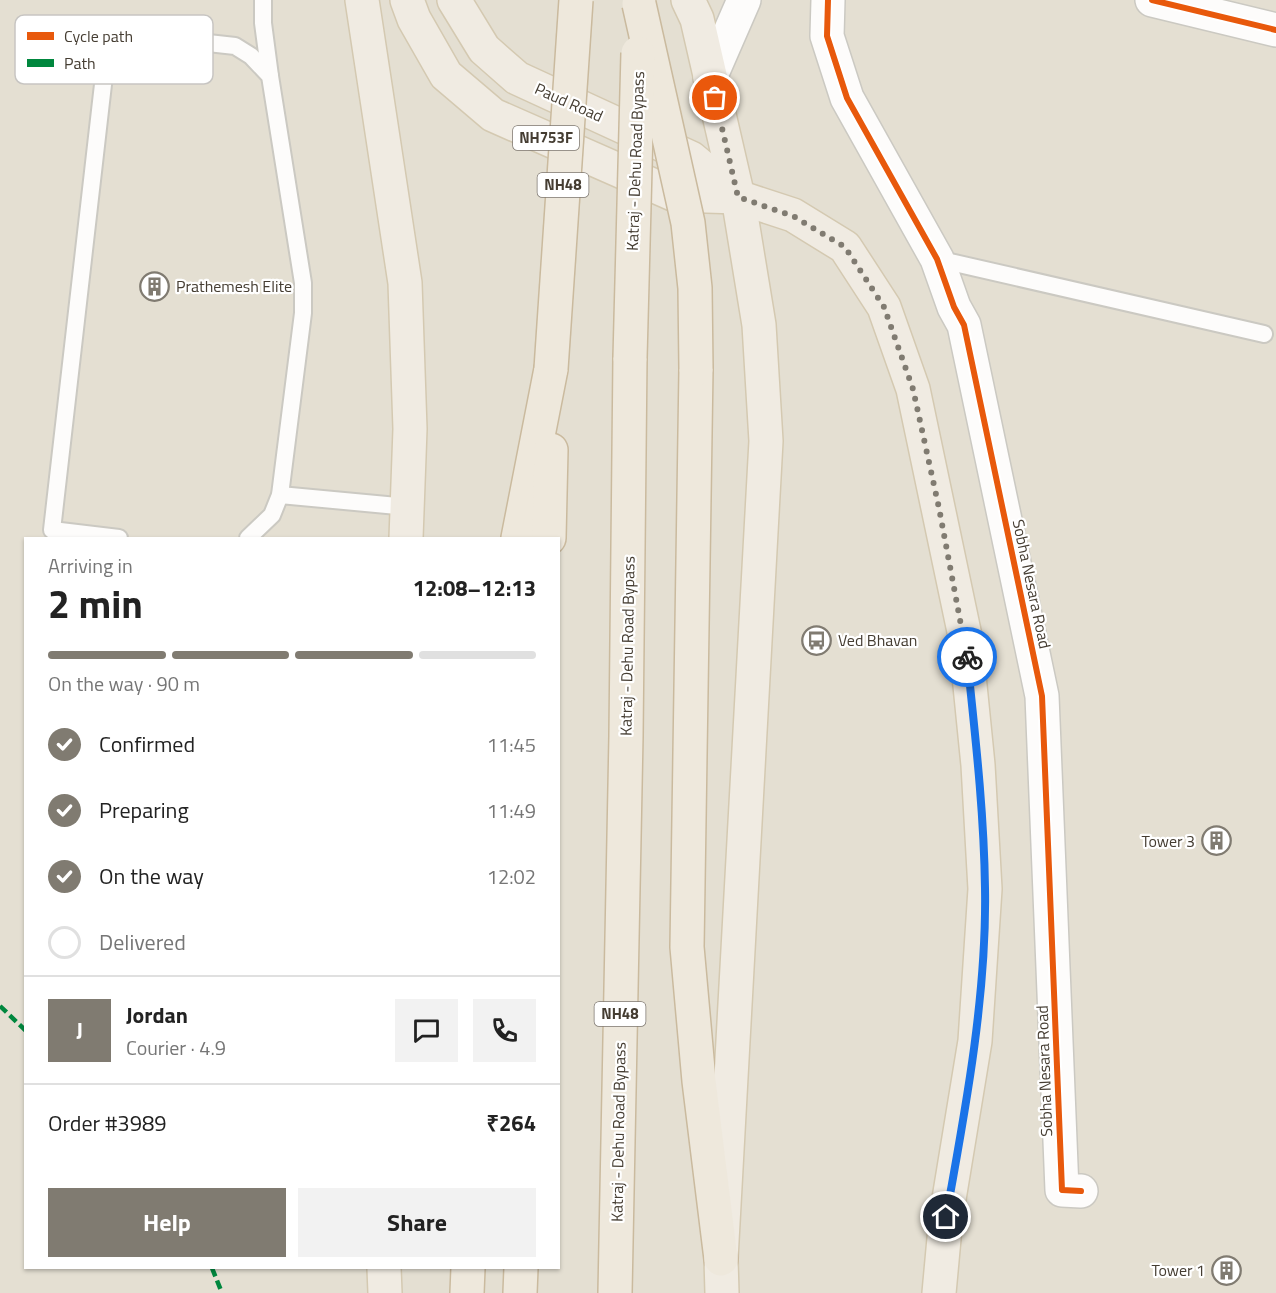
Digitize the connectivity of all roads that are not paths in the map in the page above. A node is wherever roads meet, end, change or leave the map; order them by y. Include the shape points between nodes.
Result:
1 (263, 0) edge
2 (362, 0) edge
3 (407, 0) edge
4 (454, 0) edge
5 (576, 0) edge
6 (688, 0) edge
7 (744, 0) edge
8 (828, 0) edge
9 (1152, 0) edge
10 (639, 2) edge
11 (1276, 30) edge
12 (213, 44) edge
13 (270, 76) junction
14 (710, 78) junction
15 (103, 84) edge
16 (738, 197) junction
17 (937, 259) junction
18 (1264, 334) dead end
19 (551, 369) junction
20 (280, 495) junction
21 (408, 507) junction
22 (111, 537) edge
23 (249, 537) edge
24 (406, 537) edge
25 (518, 537) edge
26 (549, 537) edge
27 (1081, 1191) dead end
28 (722, 1258) junction
29 (384, 1269) edge
30 (468, 1269) edge
31 (520, 1269) edge
32 (384, 1293) edge
33 (467, 1293) edge
34 (520, 1293) edge
35 (615, 1293) edge
36 (722, 1293) edge
37 (939, 1293) edge

1 - 13 lane
2 - 21 main road via 405,283 410,429
3 - 16 main road, Paud Road / NH753F via 446,75 494,115 675,195
4 - 16 main road, Paud Road / NH753F via 484,49 517,78 691,158
5 - 19 highway, NH48, bridge
6 - 14 main road via 697,19
7 - 14 street
8 - 17 street, Sobha Nesara Road via 827,36 847,98
9 - 11 street
10 - 28 highway, bridge via 688,224 695,288 687,948
10 - 35 highway, Katraj - Dehu Road Bypass / NH48, bridge
12 - 13 lane via 235,46
13 - 20 lane via 303,283 303,313
14 - 16 main road
15 - 22 lane via 52,530
16 - 28 main road via 759,325 766,441
16 - 37 main road, Paud Road / NH753F via 793,216 845,247 884,307 913,389 965,636 985,889 975,1041 946,1217
17 - 18 lane
17 - 27 street, Sobha Nesara Road via 964,325 1041,696 1062,1190
19 - 25 highway
19 - 26 highway, NH48
20 - 21 lane
20 - 23 lane via 272,515
21 - 24 main road
28 - 36 main road
29 - 32 main road
30 - 33 highway
31 - 34 highway

